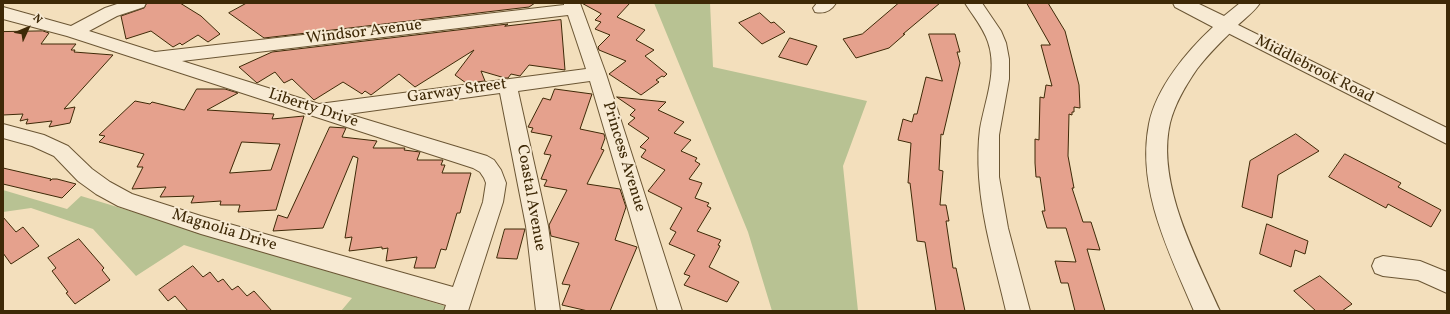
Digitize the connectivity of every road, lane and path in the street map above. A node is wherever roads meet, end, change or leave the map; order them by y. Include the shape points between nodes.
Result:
1 (138, 3) edge
2 (973, 3) edge
3 (1182, 3) edge
4 (1250, 3) edge
5 (573, 6) edge
6 (3, 13) edge
7 (1226, 25) junction
8 (73, 32) junction
9 (154, 57) junction
10 (597, 74) junction
11 (508, 86) junction
12 (317, 111) junction
13 (3, 131) edge
14 (1447, 137) edge
15 (1383, 266) dead end
16 (1447, 283) edge
17 (458, 305) edge
18 (548, 311) edge
19 (670, 311) edge
20 (1018, 311) edge
21 (1207, 311) edge

1 - 8 street via 111,12
2 - 20 street via 993,32 1000,52 1000,69 988,153 996,226
3 - 7 street, Middlebrook Road
4 - 7 street
5 - 9 street, Windsor Avenue
5 - 10 street, Princess Avenue
6 - 8 street, Liberty Drive
7 - 14 street, Middlebrook Road
7 - 21 street via 1185,71 1172,92 1159,124 1157,163 1169,220
8 - 9 street, Liberty Drive
9 - 12 street, Liberty Drive
10 - 11 street, Garway Street
10 - 19 street, Princess Avenue
11 - 12 street, Garway Street
11 - 18 street, Coastal Avenue via 537,226
12 - 17 street, Liberty Drive via 480,162 491,170 496,183 493,202
13 - 17 street, Magnolia Drive via 37,140 62,152 85,175 125,200
15 - 16 street via 1420,271

